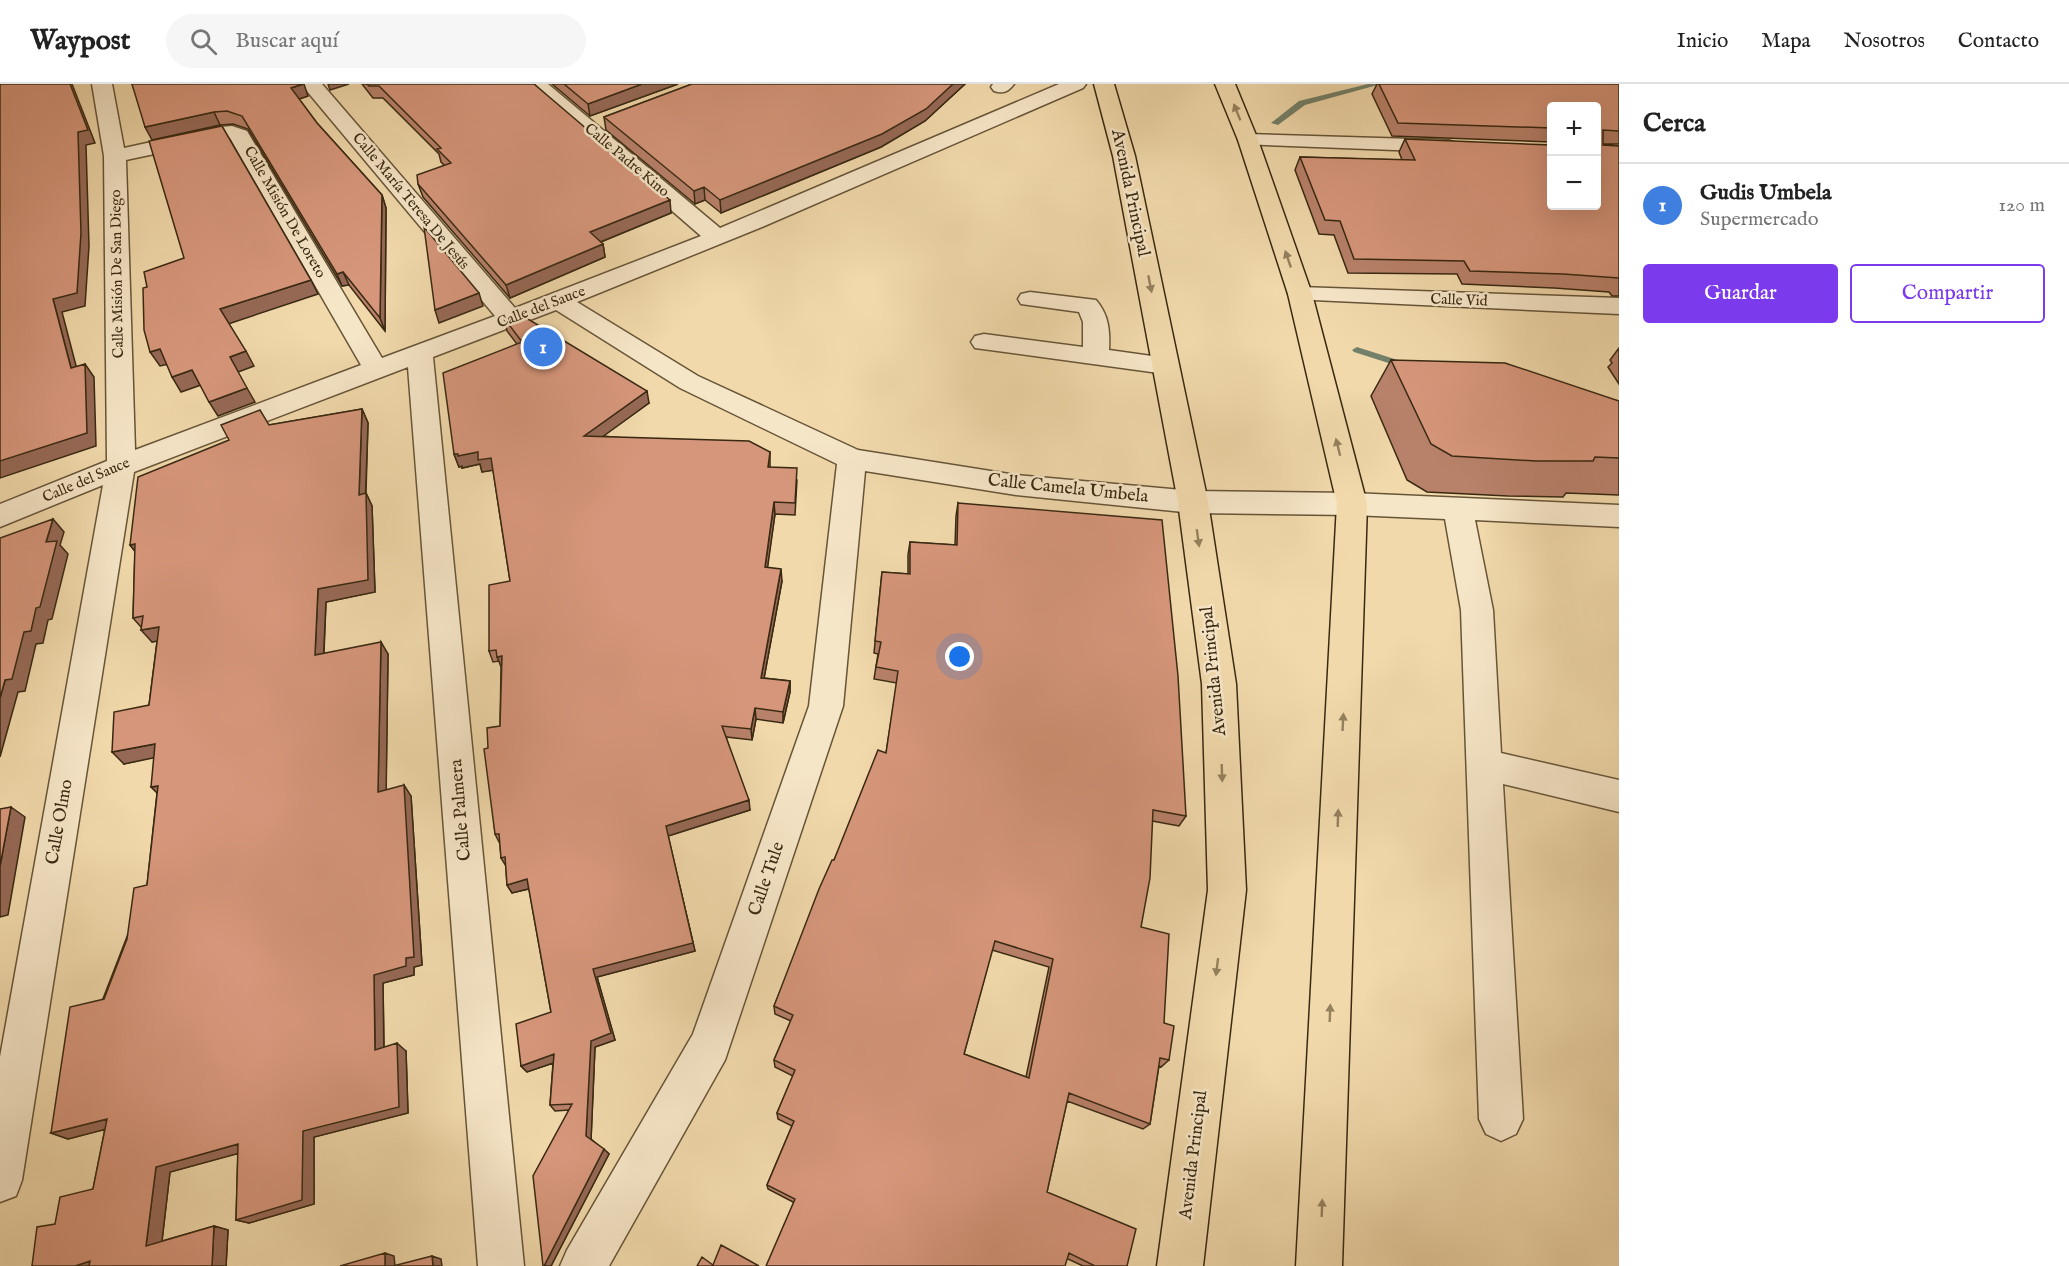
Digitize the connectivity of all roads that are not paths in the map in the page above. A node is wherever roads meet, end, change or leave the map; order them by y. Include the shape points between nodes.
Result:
1 (102, 84) edge
2 (311, 84) edge
3 (536, 84) edge
4 (1076, 84) edge
5 (1104, 84) edge
6 (1226, 84) edge
7 (609, 119) edge
8 (588, 127) junction
9 (1248, 140) junction
10 (1470, 147) edge
11 (115, 156) junction
12 (717, 237) junction
13 (1300, 294) junction
14 (1030, 299) dead end
15 (558, 301) junction
16 (1619, 306) edge
17 (510, 318) junction
18 (984, 342) dead end
19 (420, 354) junction
20 (1096, 356) junction
21 (1166, 366) junction
22 (376, 369) junction
23 (852, 459) junction
24 (121, 464) junction
25 (1194, 502) junction
26 (1352, 504) junction
27 (1458, 509) junction
28 (0, 516) edge
29 (1619, 516) edge
30 (1485, 764) junction
31 (1619, 796) edge
32 (1501, 1119) dead end
33 (0, 1180) edge
34 (501, 1266) edge
35 (583, 1266) edge
36 (1180, 1266) edge
37 (1319, 1266) edge

1 - 11 street, Calle Misión De San Diego
2 - 17 street, Calle María Teresa De Jesús
3 - 8 street, Calle Padre Kino
4 - 12 street, Calle del Sauce
5 -> 21 main road, Avenida Principal via 1124,156
9 -> 6 main road
7 - 8 street
8 - 12 street, Calle Padre Kino
9 - 10 street
13 -> 9 main road
11 - 22 street, Calle Misión De Loreto via 220,133 240,135
11 - 24 street, Calle Misión De San Diego
12 - 15 street, Calle del Sauce
13 - 16 street, Calle Vid
26 -> 13 main road
14 - 20 street via 1087,305 1093,310
15 - 17 street, Calle del Sauce
15 - 23 street, Calle Camela Umbela via 688,382
17 - 19 street, Calle del Sauce
18 - 20 street
19 - 22 street, Calle del Sauce
19 - 34 street, Calle Palmera
20 - 21 street
21 - 25 main road, Avenida Principal
22 - 24 street, Calle del Sauce
23 - 25 street, Calle Camela Umbela via 1016,485
23 - 35 street, Calle Tule via 826,706 710,1046
24 - 28 street, Calle del Sauce
24 - 33 street, Calle Olmo
25 - 26 street, Calle Camela Umbela
25 -> 36 main road, Avenida Principal via 1219,684 1227,890
26 - 27 street, Calle Camela Umbela
37 -> 26 main road
27 - 29 street, Calle Camela Umbela
27 - 30 street via 1477,610
30 - 31 street
30 - 32 street

